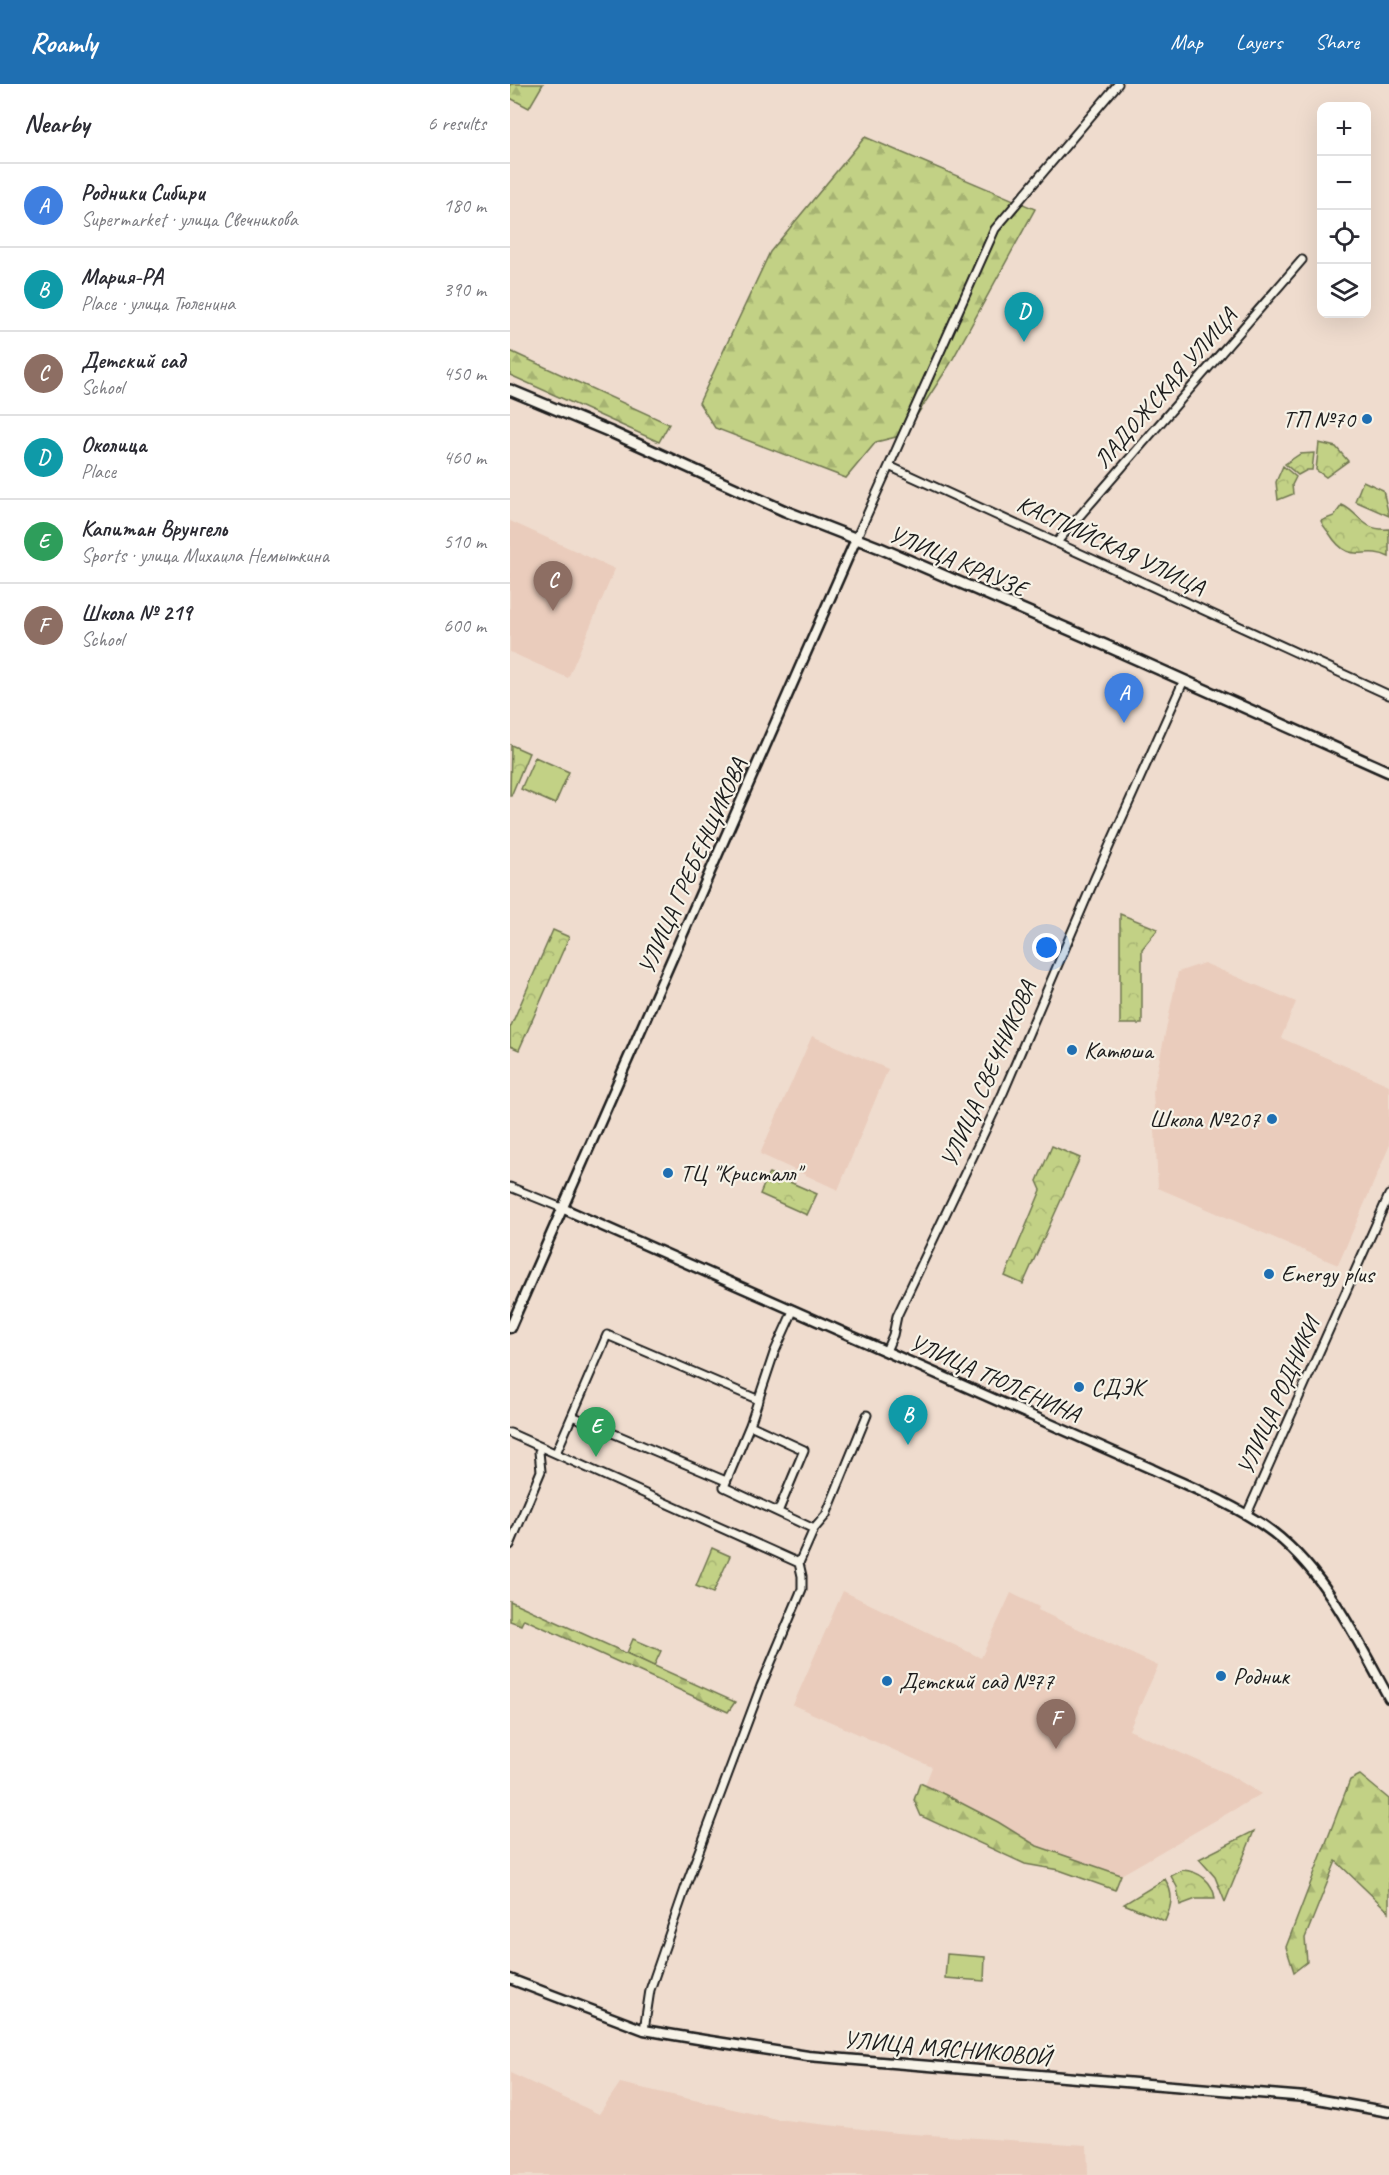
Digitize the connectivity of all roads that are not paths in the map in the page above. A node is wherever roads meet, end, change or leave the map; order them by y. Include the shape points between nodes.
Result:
1 (1118, 84) edge
2 (1302, 260) dead end
3 (510, 390) edge
4 (890, 466) junction
5 (856, 539) junction
6 (1057, 542) junction
7 (1184, 680) junction
8 (1389, 695) edge
9 (1389, 772) edge
10 (510, 1187) edge
11 (1389, 1195) edge
12 (562, 1208) junction
13 (793, 1311) junction
14 (510, 1328) edge
15 (886, 1351) junction
16 (759, 1400) junction
17 (867, 1415) dead end
18 (572, 1416) junction
19 (750, 1425) junction
20 (510, 1433) edge
21 (539, 1452) dead end
22 (556, 1453) junction
23 (726, 1481) junction
24 (778, 1512) junction
25 (1246, 1514) junction
26 (814, 1529) junction
27 (510, 1545) edge
28 (799, 1563) junction
29 (1389, 1698) edge
30 (510, 1979) edge
31 (644, 2030) junction
32 (1389, 2112) edge

1 - 4 street via 996,229
2 - 6 street, ЛАДОЖСКАЯ УЛИЦА
3 - 5 main road, УЛИЦА КРАУЗЕ
4 - 5 street
4 - 6 street, КАСПИЙСКАЯ УЛИЦА
5 - 7 main road, УЛИЦА КРАУЗЕ
5 - 12 street, УЛИЦА ГРЕБЕНЩИКОВА
6 - 8 street, КАСПИЙСКАЯ УЛИЦА
7 - 9 main road, УЛИЦА КРАУЗЕ
7 - 15 street, УЛИЦА СВЕЧНИКОВА via 1003,1093 897,1316
10 - 12 street, УЛИЦА ТЮЛЕНИНА
11 - 25 street, УЛИЦА РОДНИКИ
12 - 13 street, УЛИЦА ТЮЛЕНИНА
12 - 14 street, УЛИЦА ГРЕБЕНЩИКОВА
13 - 15 street, УЛИЦА ТЮЛЕНИНА
13 - 16 street
15 - 25 street, УЛИЦА ТЮЛЕНИНА
16 - 18 street via 607,1335
16 - 19 street
17 - 26 street via 826,1515
18 - 22 street
18 - 23 street
19 - 23 street
19 - 24 street via 804,1450
20 - 22 street
21 - 27 street via 541,1471
22 - 28 street
23 - 24 street via 724,1487
24 - 26 street
25 - 29 street, УЛИЦА ТЮЛЕНИНА via 1298,1555 1338,1605
26 - 28 street
28 - 31 street via 802,1589 687,1883 650,1990
30 - 31 street, УЛИЦА МЯСНИКОВОЙ
31 - 32 street, УЛИЦА МЯСНИКОВОЙ via 808,2056 1306,2097

